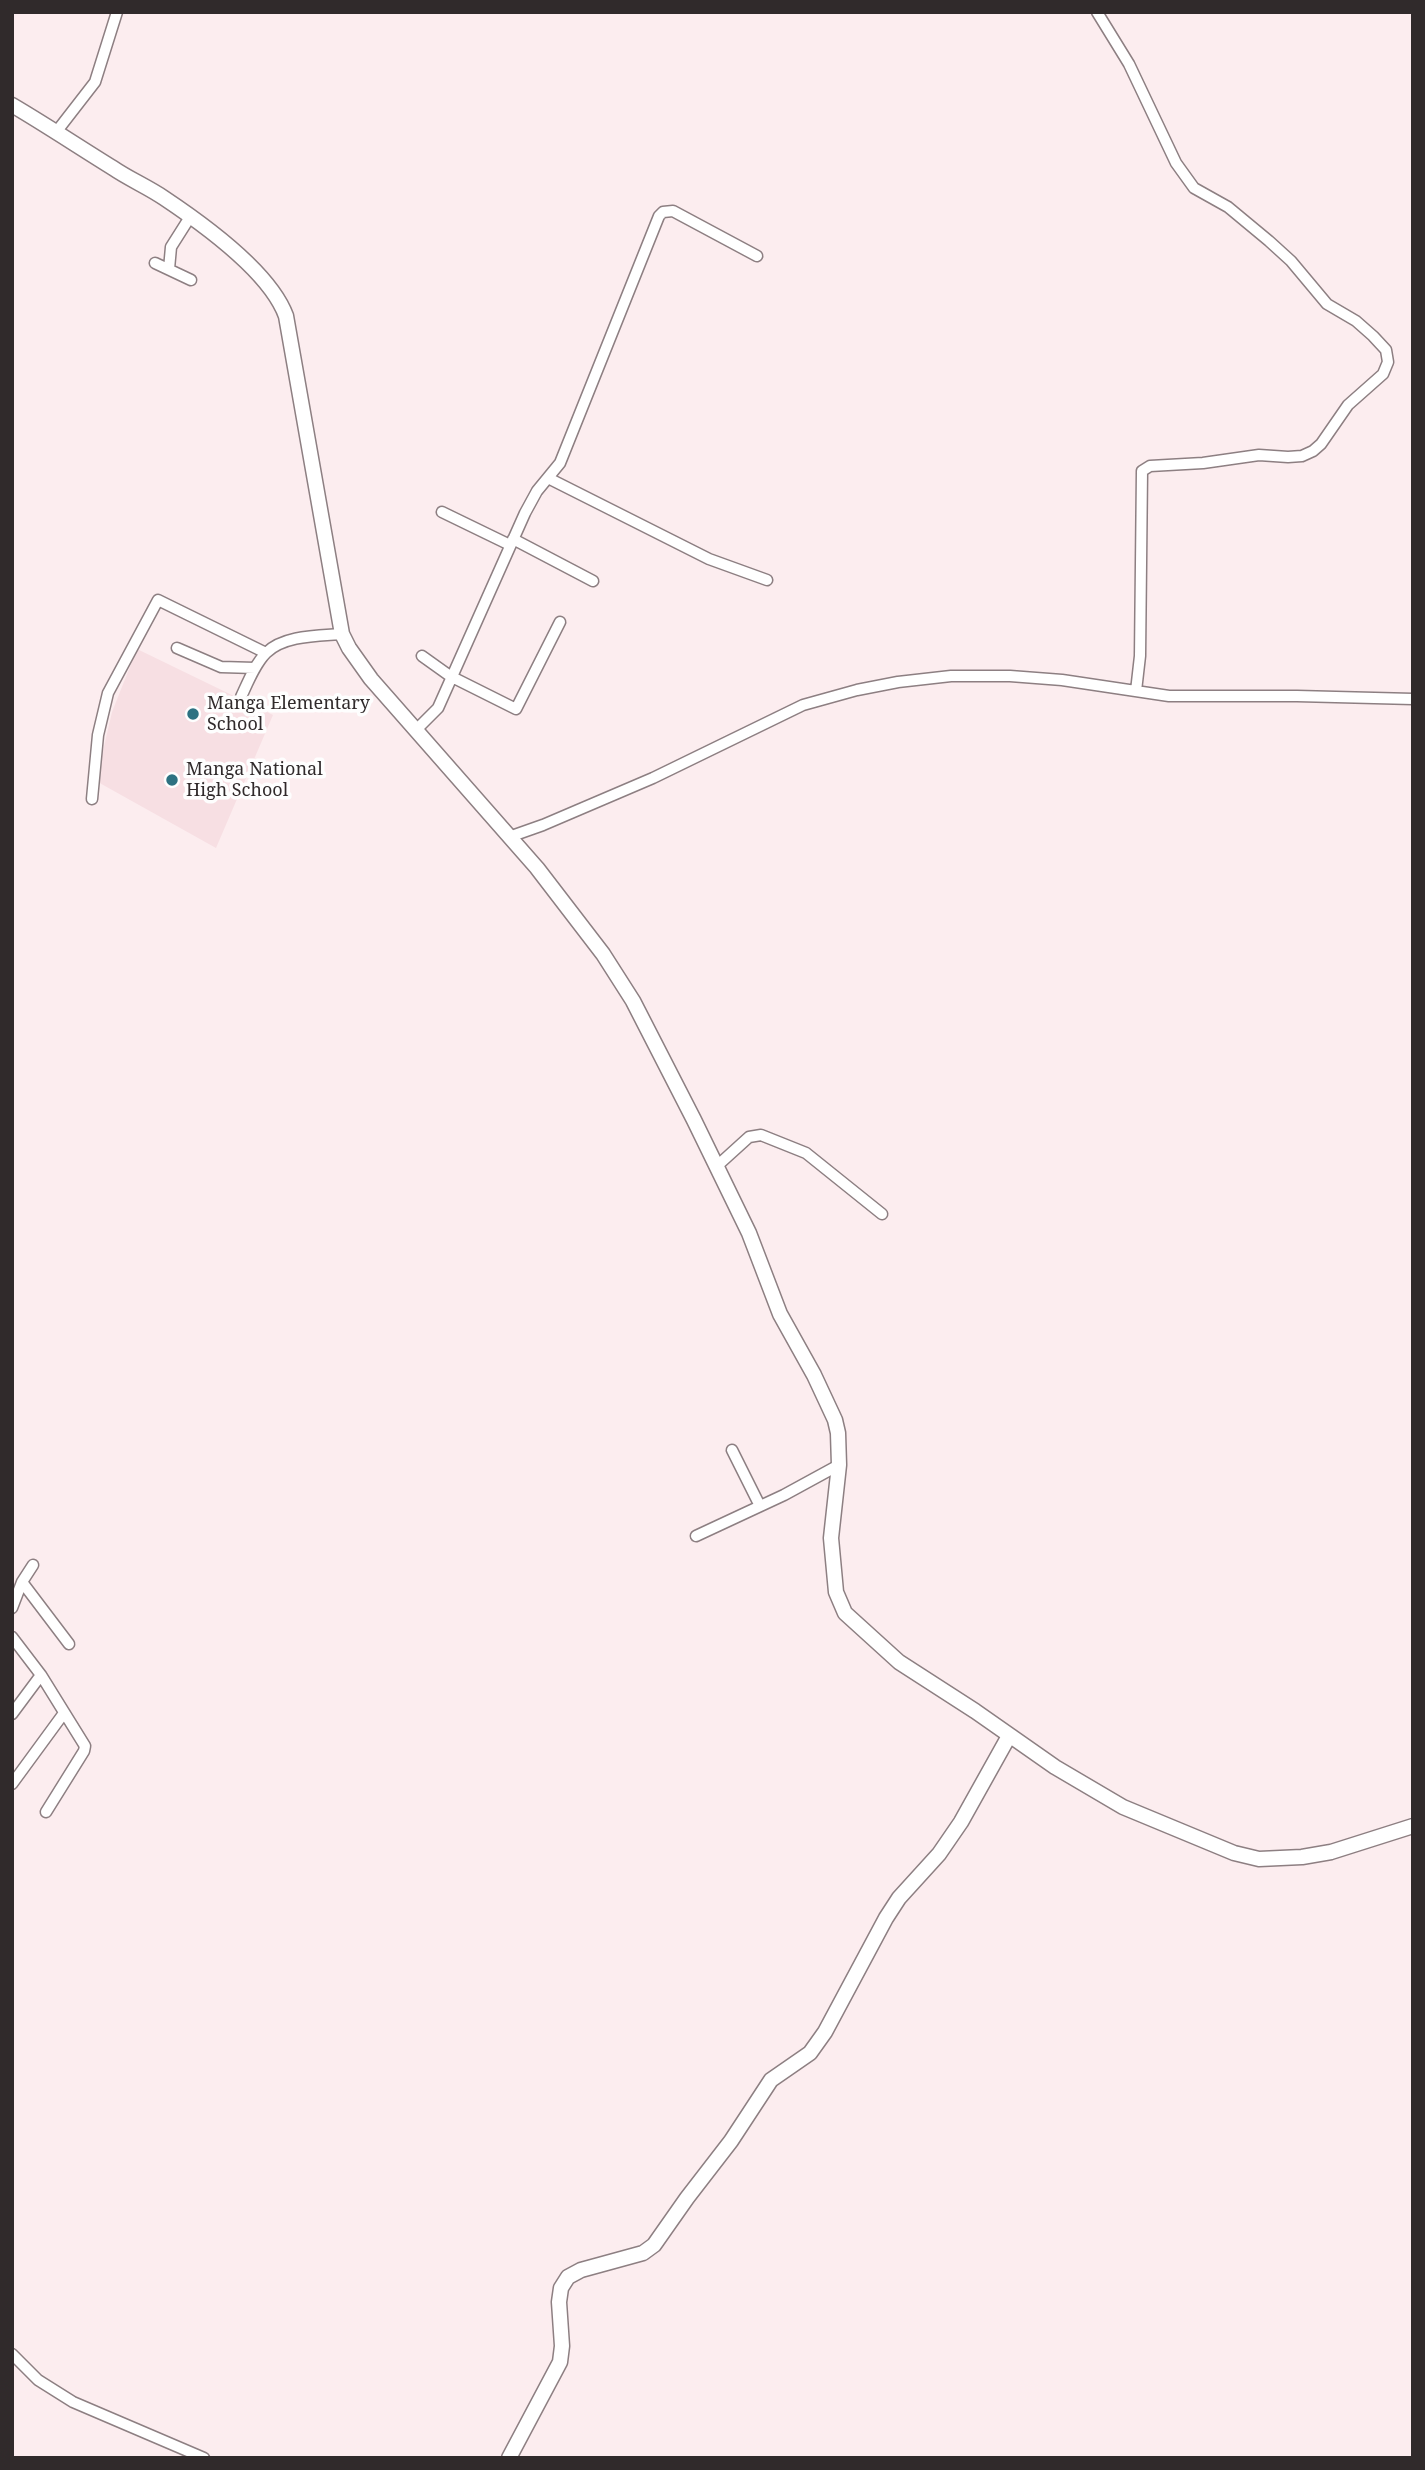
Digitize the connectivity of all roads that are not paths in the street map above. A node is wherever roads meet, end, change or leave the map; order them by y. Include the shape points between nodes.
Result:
1 (117, 12) edge
2 (1097, 12) edge
3 (12, 105) edge
4 (57, 131) junction
5 (190, 217) junction
6 (757, 256) dead end
7 (155, 263) dead end
8 (169, 269) junction
9 (191, 279) dead end
10 (548, 478) junction
11 (442, 512) dead end
12 (512, 542) junction
13 (767, 580) dead end
14 (593, 581) dead end
15 (560, 622) dead end
16 (342, 634) junction
17 (177, 648) dead end
18 (266, 653) junction
19 (422, 656) dead end
20 (255, 668) junction
21 (450, 676) junction
22 (1136, 691) junction
23 (241, 696) dead end
24 (1413, 699) edge
25 (415, 731) junction
26 (92, 799) dead end
27 (509, 837) junction
28 (717, 1166) junction
29 (882, 1214) dead end
30 (732, 1450) dead end
31 (839, 1465) junction
32 (760, 1506) junction
33 (696, 1536) dead end
34 (33, 1565) dead end
35 (22, 1582) junction
36 (12, 1608) edge
37 (12, 1637) edge
38 (69, 1644) dead end
39 (41, 1675) junction
40 (64, 1713) junction
41 (12, 1714) edge
42 (1009, 1736) junction
43 (12, 1784) edge
44 (46, 1812) dead end
45 (1413, 1825) edge
46 (12, 2354) edge
47 (513, 2456) edge
48 (204, 2458) edge

1 - 4 street via 100,72
2 - 22 street via 1129,64 1176,163 1194,188 1220,201 1269,241 1327,304 1373,335 1386,350 1388,362 1383,374 1348,405 1321,444 1302,456 1259,455 1150,466 1142,471
3 - 4 street
4 - 5 street
5 - 8 street via 171,247
5 - 16 street via 270,285 284,310
6 - 10 street via 673,211 659,216 559,463
7 - 8 street
8 - 9 street
10 - 12 street
10 - 13 street via 709,559
11 - 12 street
12 - 14 street
12 - 21 street
15 - 21 street via 516,709
16 - 18 street via 289,641
16 - 25 street via 359,663
17 - 20 street via 221,667
18 - 20 street
18 - 26 street via 158,600 108,693 98,735
19 - 21 street
20 - 23 street
21 - 25 street via 438,708
22 - 24 street via 1182,696
22 - 27 street via 1010,676 951,677 826,697 653,778
25 - 27 street
27 - 28 street via 603,954 633,1001
28 - 29 street via 749,1137 761,1135 806,1153
28 - 31 street via 780,1314 835,1420
30 - 32 street
31 - 32 street
31 - 42 street via 831,1538 836,1592 845,1613 891,1656
32 - 33 street
34 - 35 street
35 - 36 street
35 - 38 street
37 - 39 street
39 - 40 street
39 - 41 street
40 - 43 street
40 - 44 street via 85,1748
42 - 45 street via 1123,1807 1259,1859 1331,1852
42 - 47 street via 961,1822 886,1918 825,2032 810,2053 771,2080 654,2245 643,2253 568,2277 559,2302 560,2362
46 - 48 street via 38,2380 73,2402

